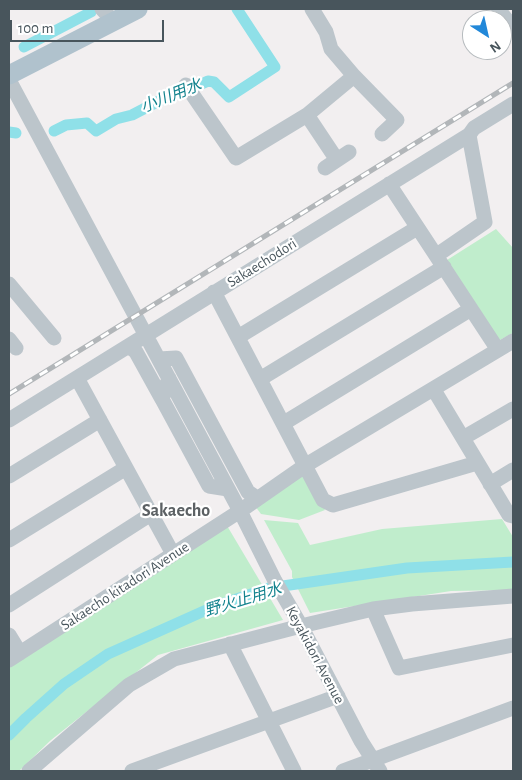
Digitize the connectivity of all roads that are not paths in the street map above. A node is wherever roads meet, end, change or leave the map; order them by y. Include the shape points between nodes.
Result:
1 (138, 9) edge
2 (312, 9) edge
3 (498, 9) edge
4 (107, 15) edge
5 (513, 28) edge
6 (9, 75) edge
7 (354, 76) junction
8 (9, 80) edge
9 (189, 89) dead end
10 (513, 104) edge
11 (307, 115) junction
12 (382, 134) dead end
13 (469, 135) junction
14 (337, 160) dead end
15 (389, 184) junction
16 (416, 228) junction
17 (440, 261) junction
18 (9, 284) edge
19 (214, 292) junction
20 (471, 309) junction
21 (145, 336) junction
22 (238, 337) junction
23 (54, 338) dead end
24 (513, 341) edge
25 (125, 348) junction
26 (498, 350) junction
27 (159, 359) junction
28 (77, 378) junction
29 (169, 378) junction
30 (260, 379) junction
31 (434, 390) junction
32 (162, 399) junction
33 (513, 409) edge
34 (9, 420) edge
35 (100, 420) junction
36 (284, 424) junction
37 (220, 438) junction
38 (463, 438) junction
39 (477, 463) junction
40 (215, 464) junction
41 (306, 465) junction
42 (126, 468) junction
43 (513, 470) edge
44 (9, 476) edge
45 (490, 484) junction
46 (228, 489) junction
47 (257, 498) junction
48 (240, 511) junction
49 (151, 514) junction
50 (513, 516) edge
51 (9, 540) edge
52 (173, 554) junction
53 (513, 596) edge
54 (9, 605) edge
55 (373, 610) junction
56 (301, 626) junction
57 (9, 635) edge
58 (230, 644) junction
59 (513, 645) edge
60 (14, 656) edge
61 (338, 696) junction
62 (513, 708) edge
63 (269, 721) junction
64 (376, 766) edge
65 (30, 771) edge
66 (132, 771) edge
67 (294, 771) edge
68 (343, 771) edge

1 - 4 main road
2 - 7 street via 326,32 331,49
3 - 5 street
4 - 6 main road
7 - 11 street
7 - 12 street via 397,120
8 - 21 street, Keyakidori Avenue
9 - 11 street via 236,158
10 - 13 street, Sakaechodori via 474,128
11 - 14 street
13 - 15 street, Sakaechodori
13 - 17 street via 484,222
15 - 16 street
15 - 19 street, Sakaechodori
16 - 17 street
16 - 22 street
17 - 20 street
17 - 30 street
18 - 23 street
19 - 21 street, Sakaechodori
19 - 22 street
20 - 26 street
20 - 36 street
21 - 25 street, Sakaechodori
21 - 27 street, Keyakidori Avenue
22 - 30 street
24 - 26 street, Sakaecho kitadori Avenue
25 - 28 street, Sakaechodori
25 - 32 street via 136,352
26 - 31 street, Sakaecho kitadori Avenue
27 - 29 street, Keyakidori Avenue
27 - 37 street via 176,358
28 - 34 street, Sakaechodori
28 - 35 street
29 - 32 street
29 - 40 street, Keyakidori Avenue
30 - 36 street
31 - 38 street
31 - 41 street, Sakaecho kitadori Avenue
32 - 46 street via 209,486
33 - 38 street
35 - 42 street
35 - 44 street
36 - 41 street
37 - 40 street
37 - 47 street via 248,492
38 - 39 street
39 - 41 street via 333,505 323,500
39 - 45 street
40 - 46 street, Keyakidori Avenue
41 - 47 street, Sakaecho kitadori Avenue
42 - 49 street
42 - 51 street
43 - 45 street
45 - 50 street via 509,515
46 - 48 street, Keyakidori Avenue
47 - 48 street, Sakaecho kitadori Avenue
48 - 52 street, Sakaecho kitadori Avenue
48 - 56 street, Keyakidori Avenue
49 - 52 street
49 - 54 street
52 - 60 street, Sakaecho kitadori Avenue
53 - 55 street
55 - 56 street
55 - 59 street via 399,668
56 - 58 street
56 - 61 street, Keyakidori Avenue
57 - 60 street
58 - 63 street
58 - 65 street via 174,660 129,685
61 - 63 street
61 - 64 street, Keyakidori Avenue
62 - 64 street
63 - 66 street
63 - 67 street
64 - 68 street

